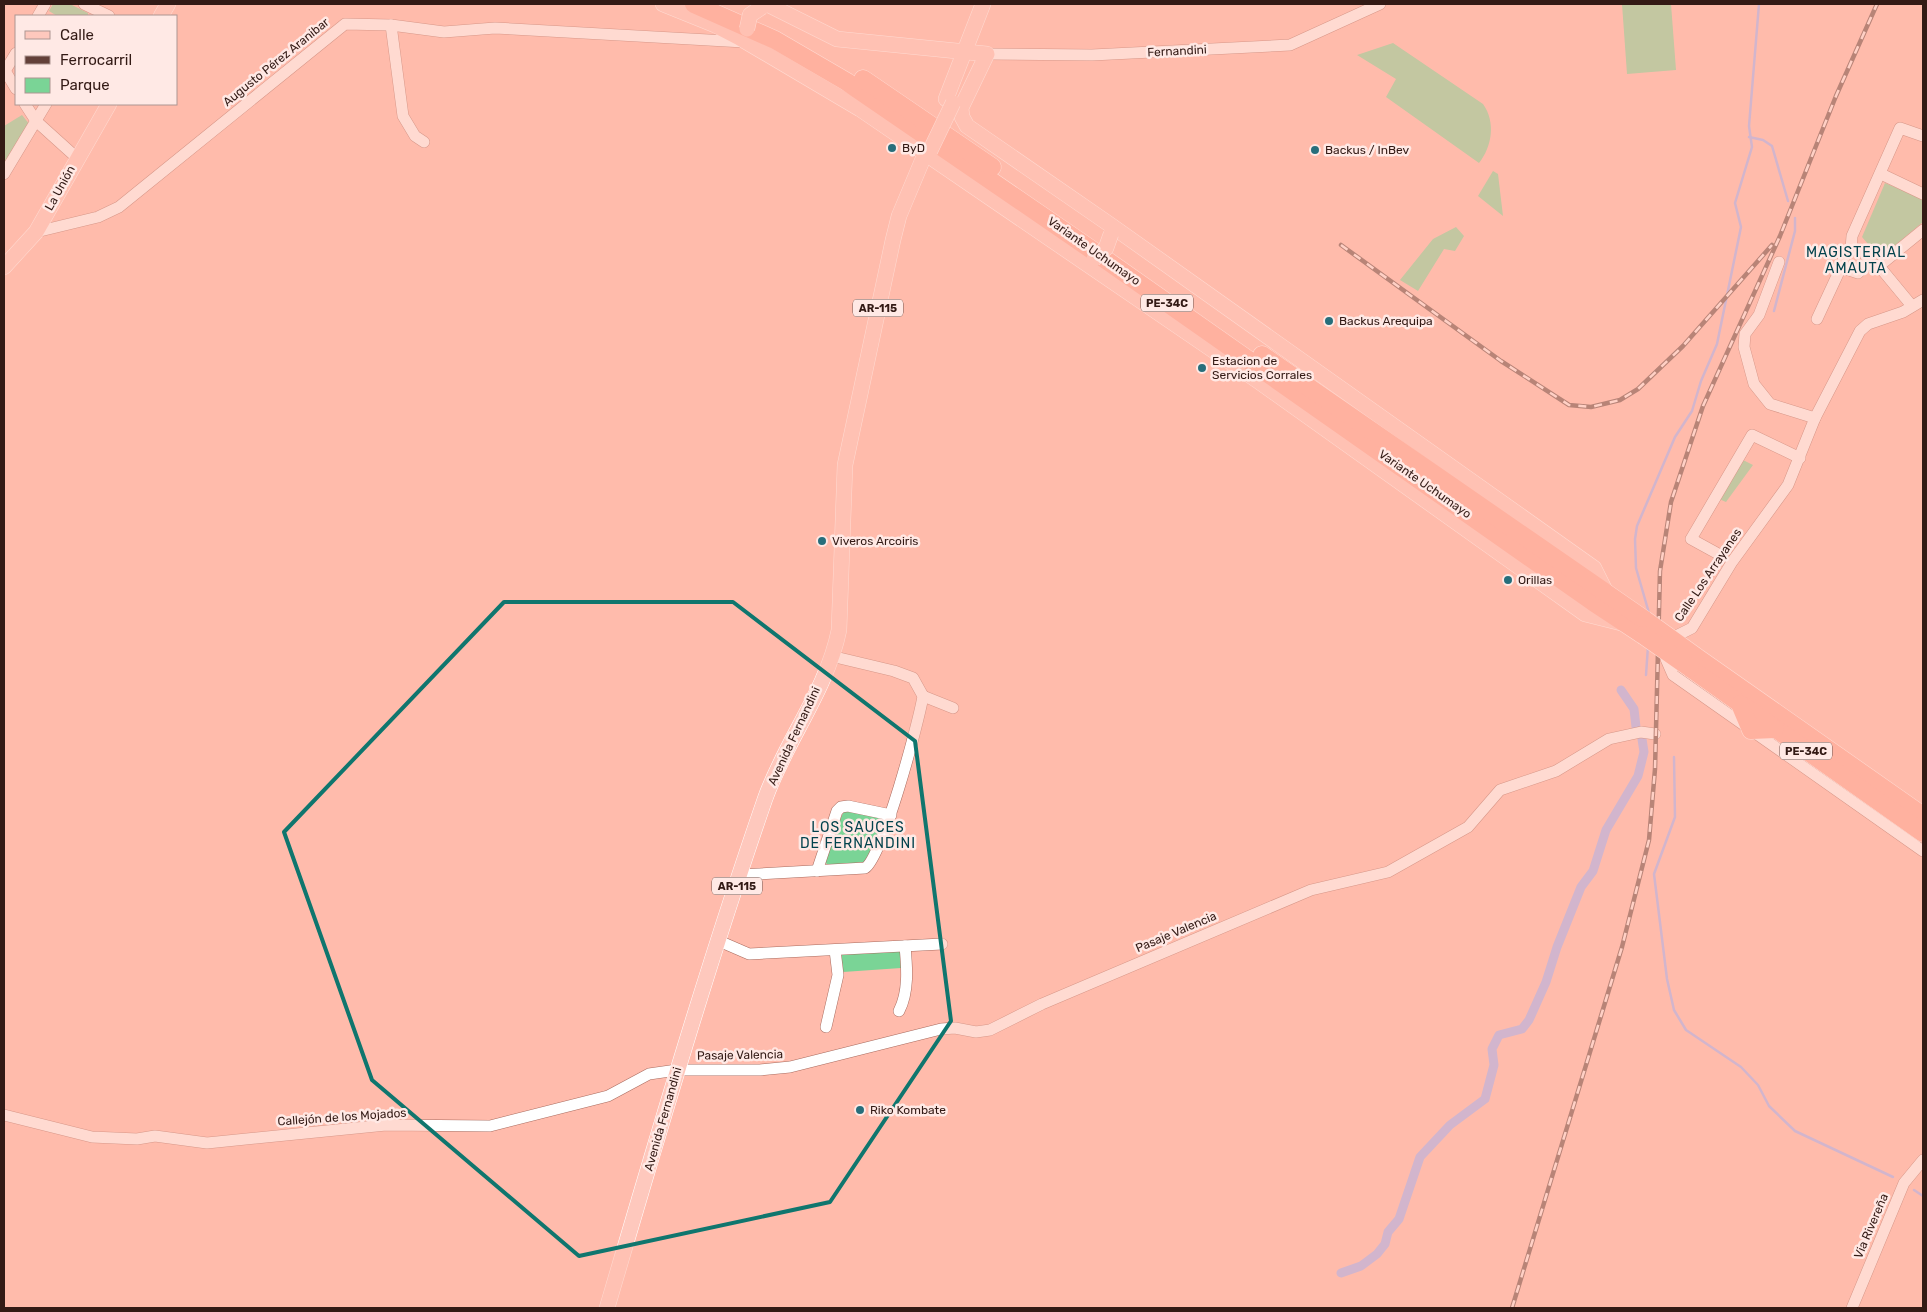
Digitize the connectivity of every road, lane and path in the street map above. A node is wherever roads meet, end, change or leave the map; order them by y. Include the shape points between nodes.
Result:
1 (45, 4) edge
2 (84, 4) edge
3 (168, 4) edge
4 (663, 4) edge
5 (694, 4) edge
6 (724, 4) edge
7 (983, 4) edge
8 (1380, 4) edge
9 (765, 5) edge
10 (39, 15) edge
11 (102, 15) edge
12 (162, 15) edge
13 (391, 25) junction
14 (747, 36) junction
15 (975, 53) junction
16 (15, 54) edge
17 (4, 70) edge
18 (15, 87) edge
19 (26, 105) edge
20 (45, 105) edge
21 (108, 105) edge
22 (36, 121) junction
23 (1923, 136) edge
24 (424, 142) dead end
25 (926, 151) junction
26 (77, 158) junction
27 (4, 174) edge
28 (1881, 174) junction
29 (1923, 194) edge
30 (1110, 229) junction
31 (1923, 230) edge
32 (36, 232) junction
33 (1851, 249) junction
34 (1089, 260) junction
35 (1779, 262) dead end
36 (1843, 263) junction
37 (1868, 264) junction
38 (1879, 266) junction
39 (4, 267) edge
40 (1923, 300) edge
41 (1912, 306) junction
42 (1817, 319) dead end
43 (1815, 418) junction
44 (1800, 458) junction
45 (1722, 556) dead end
46 (1608, 596) junction
47 (1627, 625) junction
48 (1644, 628) junction
49 (831, 656) junction
50 (1698, 664) junction
51 (922, 696) junction
52 (1740, 703) junction
53 (953, 708) dead end
54 (1776, 729) junction
55 (1751, 730) junction
56 (1655, 734) dead end
57 (1923, 802) edge
58 (891, 815) junction
59 (1923, 816) edge
60 (1923, 833) edge
61 (1923, 851) edge
62 (817, 871) junction
63 (740, 875) junction
64 (719, 941) junction
65 (942, 944) dead end
66 (905, 946) junction
67 (835, 950) junction
68 (899, 1011) dead end
69 (826, 1027) dead end
70 (677, 1070) junction
71 (4, 1115) edge
72 (1923, 1160) edge
73 (607, 1308) edge
74 (1852, 1308) edge

1 - 10 street
2 - 11 street
3 - 12 main road
4 - 14 main road, Variante Uchumayo
5 - 47 highway, Variante Uchumayo / PE-34C via 775,40 847,82
6 - 46 highway, Variante Uchumayo / PE-34C via 851,71 920,117
7 - 15 main road via 972,30
8 - 15 street, Fernandini via 1290,45 1092,55
9 - 14 main road, bridge via 750,15
9 - 15 main road via 837,39
13 - 14 street, Augusto Pérez Aranibar via 444,32 495,28
13 - 24 street via 403,116
13 - 32 street, Augusto Pérez Aranibar via 352,23 340,28 119,207 98,217
14 - 25 main road, Variante Uchumayo
15 - 25 main road, Avenida Fernandini, bridge
15 - 30 main road via 961,108 963,122
16 - 17 street
17 - 18 street
19 - 22 street
20 - 22 street
21 - 26 main road, La Unión
22 - 26 street
22 - 27 street
23 - 28 street via 1900,128
25 - 34 main road, Variante Uchumayo
25 - 49 main road, Avenida Fernandini / AR-115 via 899,216 845,465 839,630
26 - 32 main road, La Unión
28 - 29 street
28 - 33 street via 1852,236
30 - 34 main road, bridge via 1106,248
30 - 46 main road via 1594,568
31 - 38 street
32 - 39 main road, La Unión
33 - 36 street via 1844,255
33 - 37 street via 1864,251
34 - 47 main road, Variante Uchumayo via 1586,614
35 - 43 street via 1759,315 1745,334 1744,347 1754,384 1770,404
36 - 37 street via 1846,269 1858,273
36 - 42 street
37 - 38 street
38 - 41 street
40 - 41 street, Calle Los Arrayanes
41 - 43 street, Calle Los Arrayanes via 1868,324 1860,331
43 - 44 street, Calle Los Arrayanes
44 - 45 street via 1752,435 1691,539
44 - 55 street, Calle Los Arrayanes via 1788,485 1732,562 1692,628 1670,639 1666,659 1673,675
46 - 48 highway, Variante Uchumayo / PE-34C
47 - 48 highway, Variante Uchumayo / PE-34C
48 - 50 highway, Variante Uchumayo / PE-34C, bridge
49 - 51 street via 913,678
49 - 63 main road, Avenida Fernandini / AR-115 via 766,797
50 - 52 highway, Variante Uchumayo / PE-34C
50 - 57 highway via 1730,667
50 - 59 highway, Variante Uchumayo / PE-34C
51 - 53 street
51 - 58 street
52 - 54 highway, Variante Uchumayo / PE-34C
52 - 55 highway
54 - 55 highway
54 - 60 highway, Variante Uchumayo / PE-34C
55 - 61 street, Calle Los Arrayanes
56 - 70 street, Pasaje Valencia via 1641,732 1609,739 1556,771 1500,790 1468,828 1388,872 1311,890 1042,1004 990,1030 941,1029 790,1067
58 - 62 street via 870,865
58 - 62 street via 841,807
62 - 63 street
63 - 64 main road, Avenida Fernandini / AR-115
64 - 67 street via 749,954
64 - 70 main road, Avenida Fernandini / AR-115
65 - 66 street
66 - 67 street
66 - 68 street via 907,970
67 - 69 street via 838,975
70 - 71 street, Callejón de los Mojados via 640,1078 608,1096 490,1126 386,1126 207,1142 155,1136 137,1139 92,1137
70 - 73 main road, Avenida Fernandini / AR-115
72 - 74 street, Via Rivereña via 1904,1183

